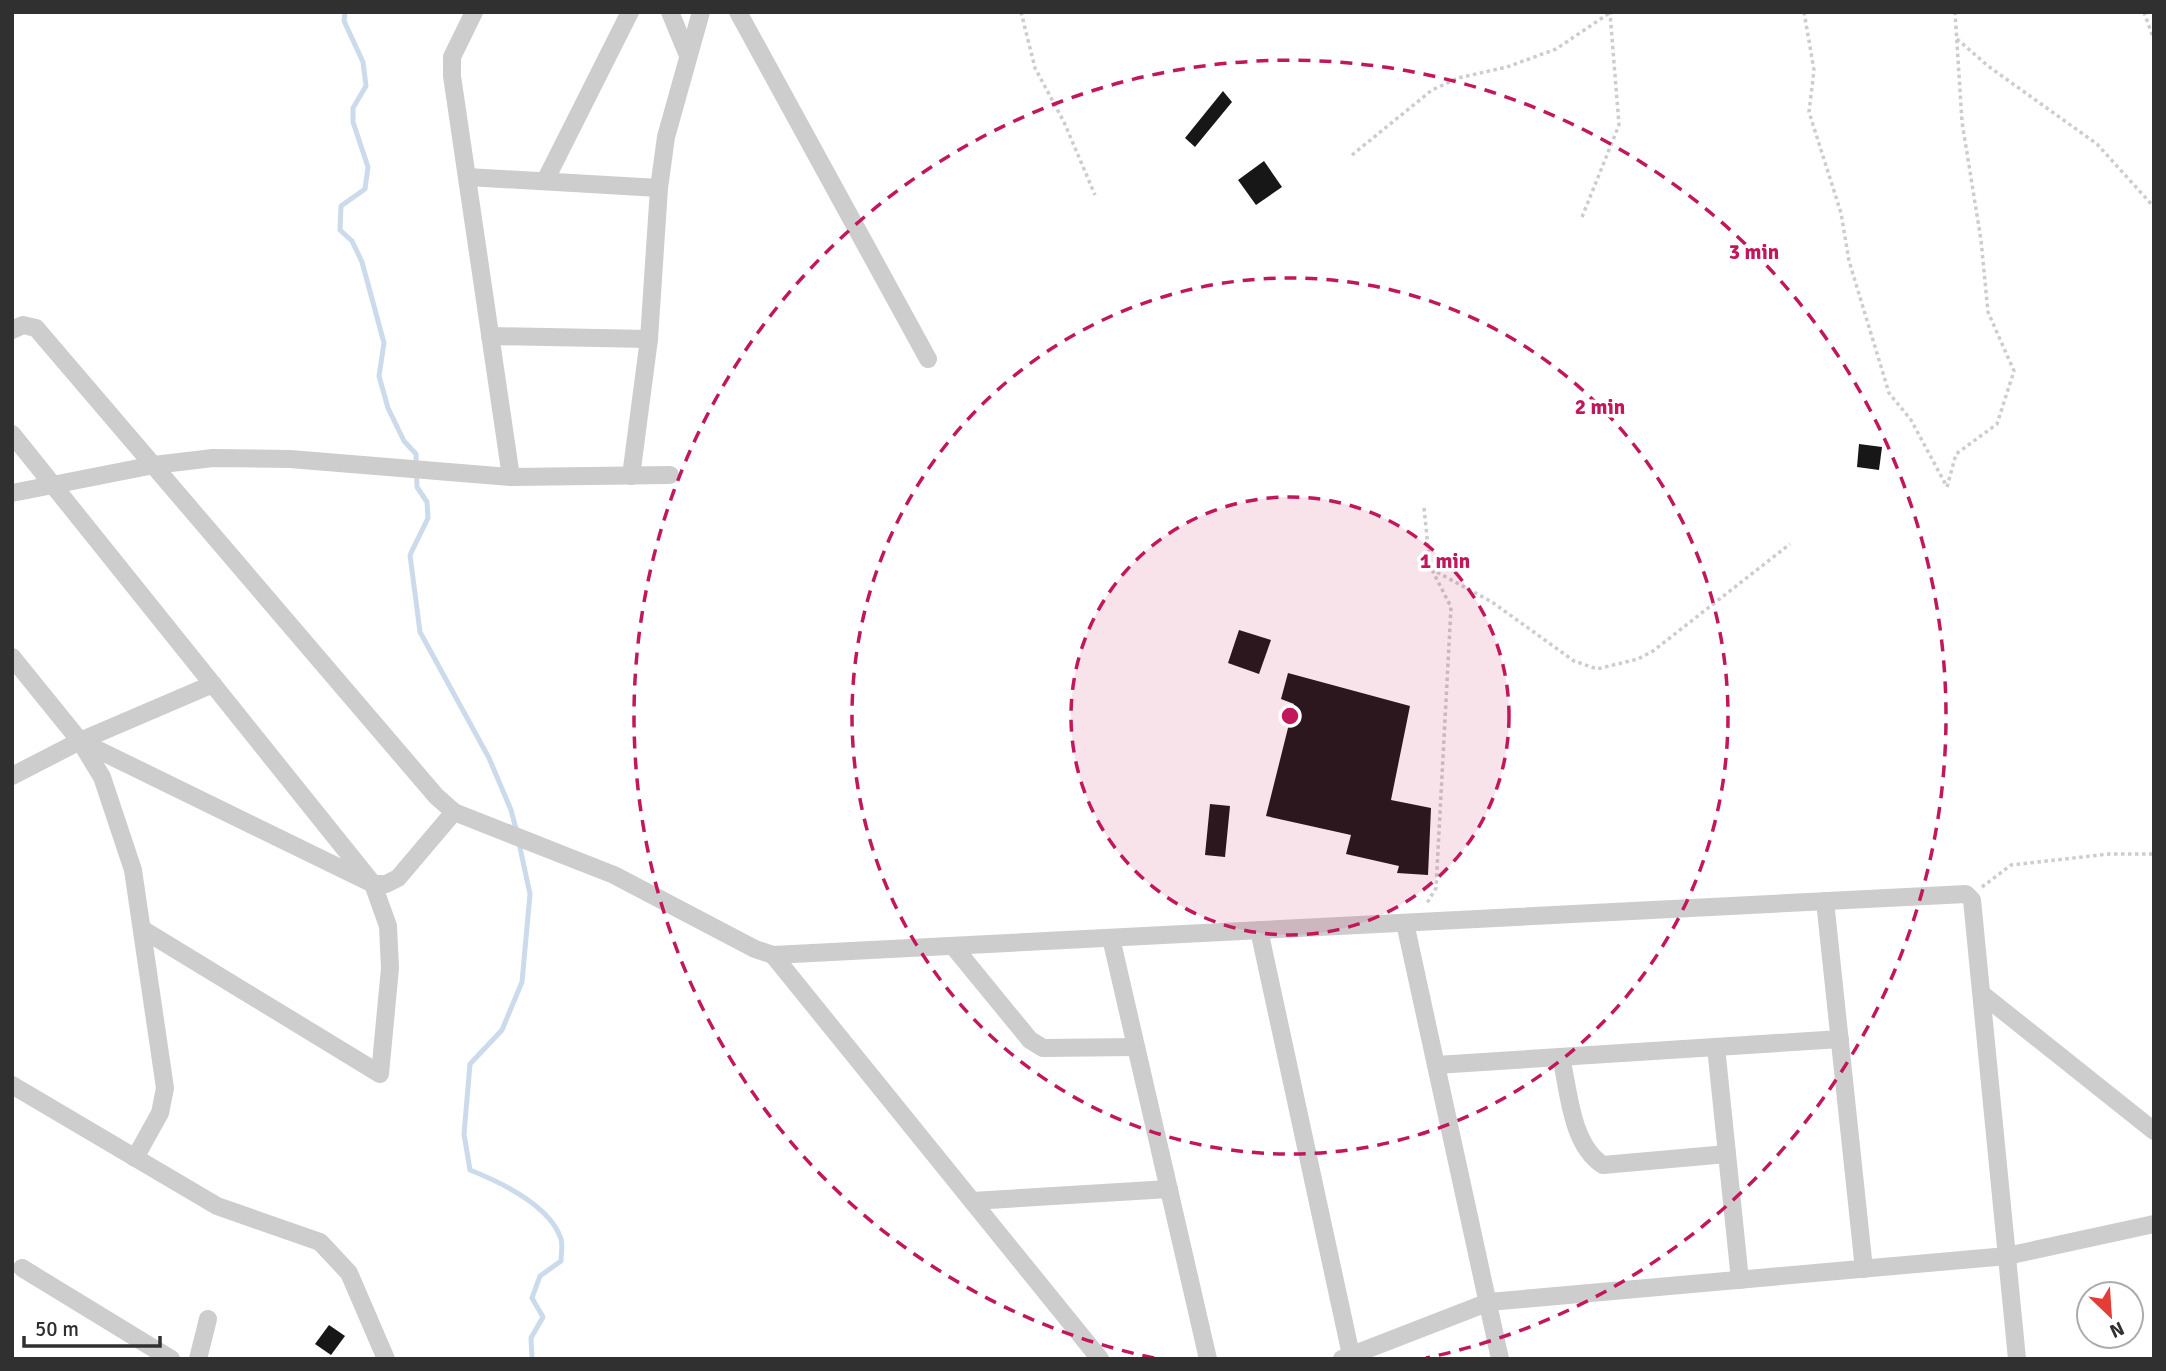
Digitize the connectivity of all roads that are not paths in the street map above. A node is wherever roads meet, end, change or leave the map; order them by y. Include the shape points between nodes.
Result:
1 (474, 12) edge
2 (630, 12) edge
3 (670, 12) edge
4 (701, 12) edge
5 (738, 12) edge
6 (687, 53) junction
7 (467, 177) junction
8 (545, 181) junction
9 (659, 188) junction
10 (12, 330) edge
11 (490, 336) junction
12 (649, 339) junction
13 (928, 359) dead end
14 (12, 434) edge
15 (154, 465) junction
16 (670, 475) dead end
17 (631, 476) junction
18 (511, 477) junction
19 (53, 485) junction
20 (12, 493) edge
21 (12, 657) edge
22 (213, 684) junction
23 (79, 741) junction
24 (12, 776) edge
25 (454, 812) junction
26 (373, 884) junction
27 (1825, 901) junction
28 (1412, 923) junction
29 (142, 929) junction
30 (1259, 930) junction
31 (1111, 938) junction
32 (953, 946) junction
33 (773, 955) junction
34 (1982, 994) junction
35 (1840, 1039) junction
36 (1136, 1047) junction
37 (1716, 1047) junction
38 (1561, 1057) junction
39 (1436, 1065) junction
40 (12, 1085) edge
41 (2154, 1130) edge
42 (1727, 1154) junction
43 (135, 1157) junction
44 (1169, 1189) junction
45 (972, 1201) junction
46 (2154, 1224) edge
47 (2007, 1256) junction
48 (22, 1268) dead end
49 (1864, 1269) junction
50 (1740, 1280) junction
51 (1489, 1302) junction
52 (208, 1319) dead end
53 (200, 1353) edge
54 (1346, 1357) edge
55 (171, 1359) edge
56 (185, 1359) edge
57 (386, 1359) edge
58 (1100, 1359) edge
59 (1208, 1359) edge
60 (1500, 1359) edge
61 (2017, 1359) edge

1 - 7 street via 452,57
2 - 8 street
3 - 6 street
4 - 6 street
5 - 13 street
6 - 9 street via 666,136
7 - 8 street
7 - 11 street
8 - 9 street
9 - 12 street
10 - 15 street via 23,325 36,328
11 - 12 street
11 - 18 street
12 - 17 street
14 - 19 street
15 - 18 street via 213,458 290,459
15 - 19 street
15 - 25 street
16 - 17 street
17 - 18 street
19 - 20 street
19 - 22 street
21 - 23 street
22 - 23 street
22 - 26 street
23 - 24 street
23 - 26 street
23 - 29 street via 102,777 118,818 133,870
25 - 26 street via 398,878
25 - 33 street via 614,875
26 - 29 street via 388,926 390,968 380,1074
27 - 28 street
27 - 34 street via 1966,894 1972,900
27 - 35 street
28 - 30 street
28 - 39 street
29 - 43 street via 165,1088 160,1113
30 - 31 street
30 - 54 street
31 - 32 street
31 - 36 street
32 - 33 street
32 - 36 street via 1030,1040 1043,1048
33 - 45 street
34 - 41 street
34 - 47 street
35 - 37 street
35 - 49 street
36 - 44 street
37 - 38 street
37 - 42 street
38 - 39 street
38 - 42 street via 1582,1146 1603,1165
39 - 51 street
40 - 43 street
42 - 50 street
43 - 57 street via 237,1215 320,1242 349,1273
44 - 45 street
44 - 59 street
45 - 58 street
46 - 47 street
47 - 49 street
47 - 61 street
48 - 55 street
49 - 50 street
50 - 51 street
51 - 54 street
51 - 60 street
52 - 53 street
53 - 56 street

